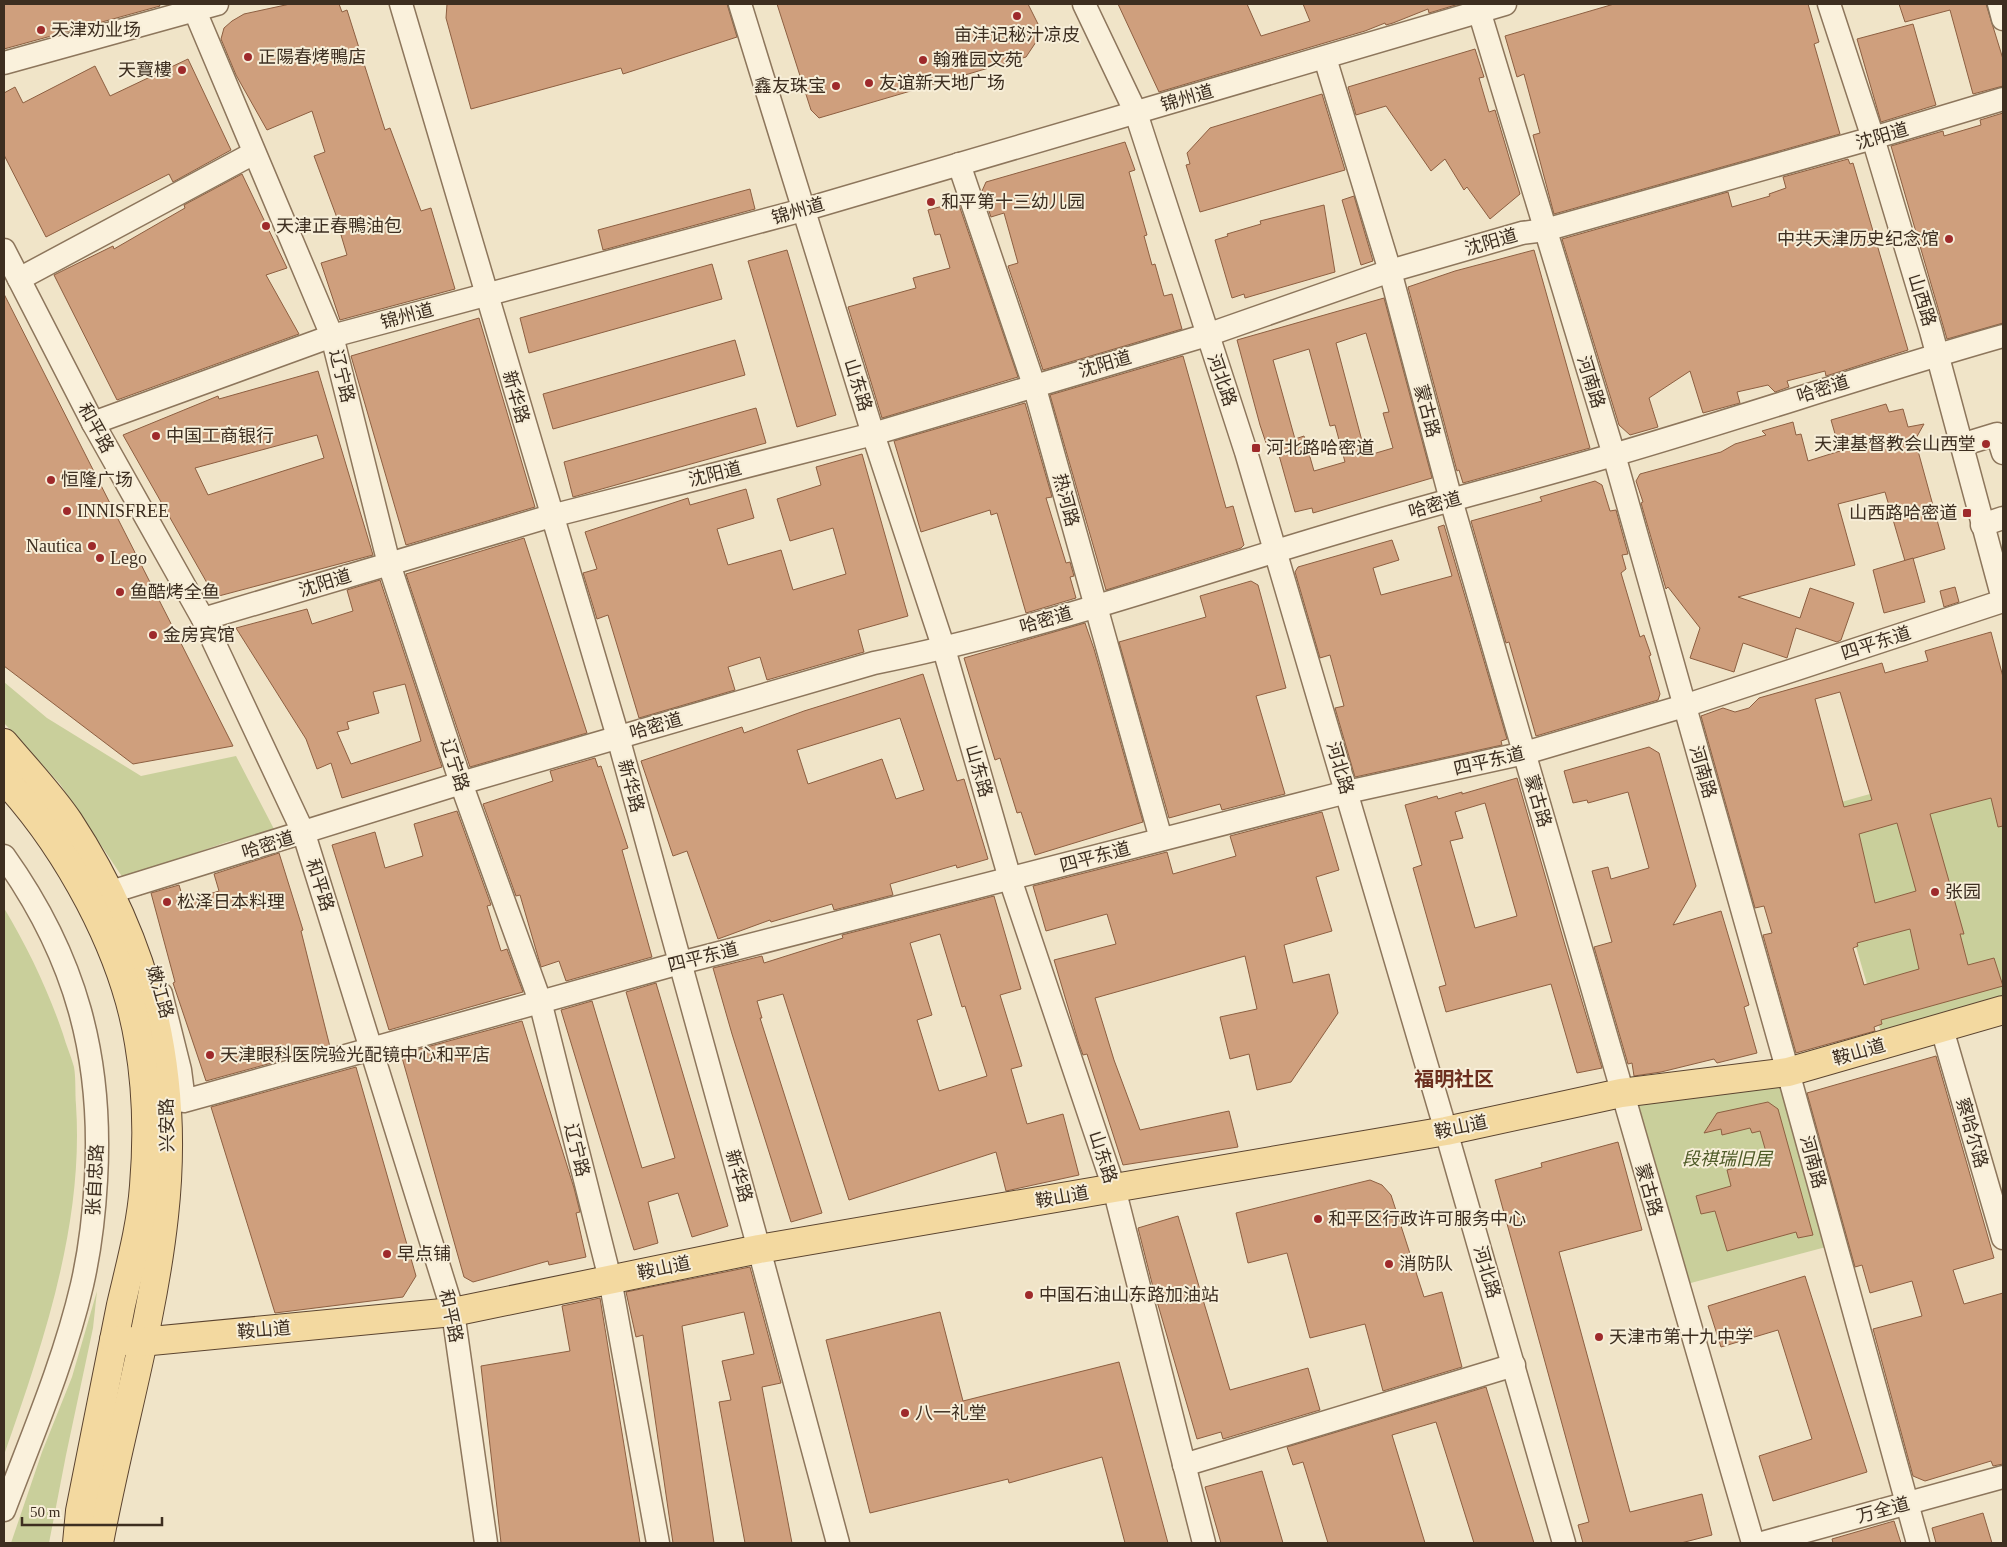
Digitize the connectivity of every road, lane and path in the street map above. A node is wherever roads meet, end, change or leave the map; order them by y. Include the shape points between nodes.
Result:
1 (217, 4) edge
2 (401, 4) edge
3 (740, 4) edge
4 (1084, 4) edge
5 (1505, 4) edge
6 (1829, 4) edge
7 (1999, 4) edge
8 (193, 7) edge
9 (1478, 8) edge
10 (2003, 19) edge
11 (1325, 58) junction
12 (4, 63) edge
13 (2003, 99) edge
14 (1136, 113) junction
15 (1874, 138) junction
16 (254, 154) junction
17 (959, 164) junction
18 (803, 210) junction
19 (1545, 230) junction
20 (4, 250) edge
21 (1390, 271) junction
22 (19, 279) junction
23 (486, 295) junction
24 (1207, 334) junction
25 (332, 336) junction
26 (2003, 336) edge
27 (1938, 354) junction
28 (1034, 385) junction
29 (93, 424) junction
30 (873, 434) junction
31 (1961, 445) junction
32 (2003, 453) edge
33 (1614, 455) junction
34 (1451, 500) junction
35 (551, 516) junction
36 (2003, 518) edge
37 (1982, 525) junction
38 (1277, 551) junction
39 (389, 564) junction
40 (2003, 600) edge
41 (1096, 607) junction
42 (203, 619) junction
43 (944, 649) junction
44 (1684, 706) junction
45 (618, 737) junction
46 (4, 743) edge
47 (1525, 753) junction
48 (4, 779) edge
49 (460, 783) junction
50 (1347, 792) junction
51 (304, 834) junction
52 (1161, 839) junction
53 (4, 856) edge
54 (1010, 879) junction
55 (100, 898) junction
56 (680, 963) junction
57 (540, 1001) junction
58 (2003, 1010) edge
59 (1942, 1029) junction
60 (371, 1048) junction
61 (1788, 1072) junction
62 (1621, 1093) junction
63 (184, 1101) joint
64 (1446, 1130) junction
65 (1114, 1188) junction
66 (2003, 1238) edge
67 (759, 1248) junction
68 (610, 1279) junction
69 (453, 1312) junction
70 (114, 1340) junction
71 (141, 1342) junction
72 (1514, 1365) junction
73 (1184, 1465) junction
74 (2003, 1477) edge
75 (1907, 1504) junction
76 (4, 1510) edge
77 (77, 1543) edge
78 (99, 1543) edge
79 (486, 1543) edge
80 (658, 1543) edge
81 (838, 1543) edge
82 (1204, 1543) edge
83 (1564, 1543) edge
84 (1753, 1543) edge
85 (1762, 1543) edge
86 (1918, 1543) edge

1 - 8 street
2 - 23 street, 新华路
3 - 18 street, 山东路
4 - 14 street, 河北路
5 - 9 street, 锦州道
6 - 15 street, 山西路
7 - 10 street
8 - 12 street
8 - 16 street, 辽宁路
9 - 11 street, 锦州道
9 - 19 street, 河南路
11 - 14 street, 锦州道
11 - 21 street, 蒙古路
13 - 15 street, 沈阳道
14 - 17 street, 锦州道
14 - 24 street, 河北路
15 - 19 street, 沈阳道
15 - 27 street, 山西路
16 - 22 street
16 - 25 street, 辽宁路
17 - 18 street, 锦州道
17 - 28 street, 热河路
18 - 23 street, 锦州道
18 - 30 street, 山东路
19 - 21 street, 沈阳道 via 1522,233
19 - 33 street, 河南路
20 - 22 street, 和平路
21 - 24 street, 沈阳道
21 - 34 street, 蒙古路
22 - 29 street, 和平路
23 - 25 street, 锦州道
23 - 35 street, 新华路
24 - 28 street, 沈阳道
24 - 38 street, 河北路
25 - 29 street, 锦州道
25 - 39 street, 辽宁路
26 - 27 street, 哈密道
27 - 31 street, 山西路
27 - 33 street, 哈密道
28 - 30 street, 沈阳道
28 - 41 street, 热河路
29 - 42 street, 和平路
30 - 35 street, 沈阳道
30 - 43 street, 山东路
31 - 32 street via 1997,434
31 - 37 street, 山西路
33 - 34 street, 哈密道
33 - 44 street, 河南路
34 - 38 street, 哈密道
34 - 47 street, 蒙古路
35 - 39 street, 沈阳道
35 - 45 street, 新华路
36 - 37 street
37 - 40 street, 山西路
38 - 41 street, 哈密道
38 - 50 street, 河北路
39 - 42 street, 沈阳道
39 - 49 street, 辽宁路
40 - 44 street, 四平东道
41 - 43 street, 哈密道
41 - 52 street, 热河路
42 - 51 street, 和平路
43 - 45 street, 哈密道 via 874,663
43 - 54 street, 山东路
44 - 47 street, 四平东道
44 - 61 street, 河南路
45 - 49 street, 哈密道
45 - 56 street, 新华路
46 - 55 main road, 兴安路 via 69,822
47 - 50 street, 四平东道
47 - 62 street, 蒙古路
48 - 55 main road, 兴安路
49 - 51 street, 哈密道
49 - 57 street, 辽宁路
50 - 52 street, 四平东道
50 - 64 street, 河北路
51 - 55 street, 哈密道
51 - 60 street, 和平路
52 - 54 street, 四平东道
53 - 76 street, 张自忠路 via 48,927 67,970 92,1056 98,1128 94,1212 82,1286 60,1358
54 - 56 street, 四平东道
54 - 65 street, 山东路
55 - 63 street, 嫩江路 via 133,920 147,947 165,1007
55 - 70 main road, 兴安路 via 106,933 139,1041 145,1090 144,1188
55 - 71 main road, 兴安路 via 140,966 159,1036 167,1094 169,1146 165,1209
56 - 57 street, 四平东道
56 - 67 street, 新华路
57 - 60 street, 四平东道
57 - 68 street, 辽宁路
58 - 59 main road, 鞍山道
59 - 61 main road, 鞍山道
59 - 66 street, 察哈尔路
60 - 63 street, 四平东道
60 - 69 street, 和平路
61 - 62 main road, 鞍山道
61 - 75 street, 河南路
62 - 64 main road, 鞍山道
62 - 84 street, 蒙古路
64 - 65 main road, 鞍山道
64 - 72 street, 河北路
65 - 67 main road, 鞍山道
65 - 73 street, 山东路
67 - 68 main road, 鞍山道
67 - 81 street, 新华路
68 - 69 main road, 鞍山道
68 - 80 street, 辽宁路
69 - 71 main road, 鞍山道
69 - 79 street, 和平路
70 - 71 main road, 鞍山道
70 - 77 main road, 兴安路 via 80,1511
71 - 78 main road, 兴安路
72 - 73 street
72 - 83 street, 河北路
73 - 82 street, 山东路
74 - 75 street, 万全道
75 - 85 street, 万全道
75 - 86 street, 河南路

